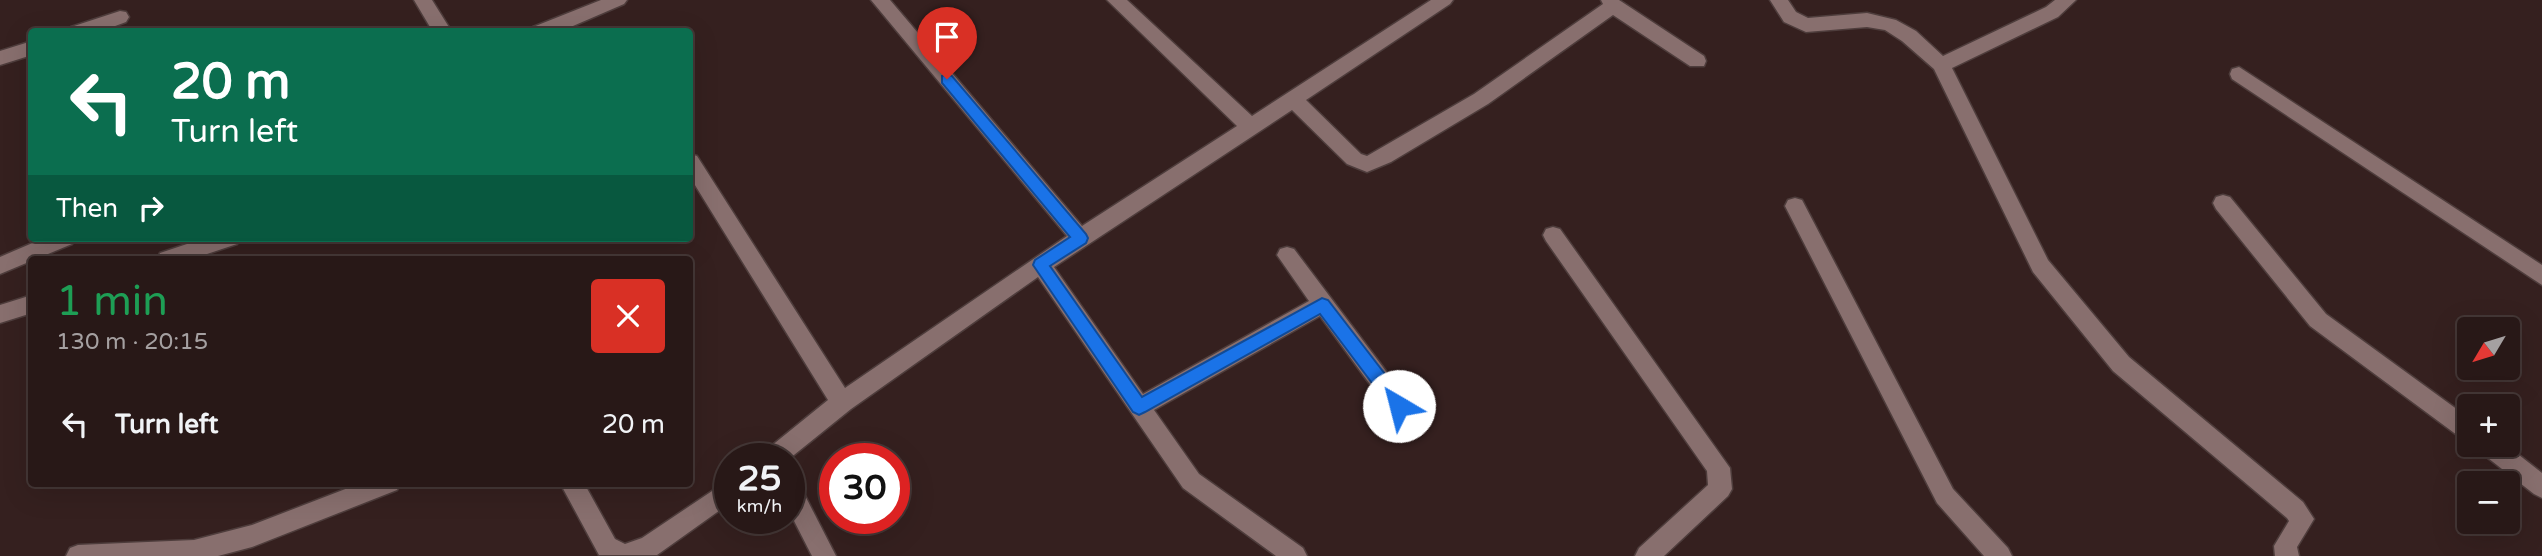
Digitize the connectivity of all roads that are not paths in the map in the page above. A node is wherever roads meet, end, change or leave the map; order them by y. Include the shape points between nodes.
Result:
1 (423, 0) edge
2 (618, 0) edge
3 (880, 0) edge
4 (1116, 0) edge
5 (1444, 0) edge
6 (1779, 0) edge
7 (2067, 0) edge
8 (1611, 3) edge
9 (120, 17) dead end
10 (89, 28) edge
11 (440, 28) edge
12 (550, 28) edge
13 (28, 48) edge
14 (0, 58) edge
15 (1697, 61) dead end
16 (1941, 65) junction
17 (2239, 74) dead end
18 (1294, 100) junction
19 (1252, 128) junction
20 (693, 166) edge
21 (2223, 203) dead end
22 (1795, 206) dead end
23 (1553, 235) dead end
24 (1080, 238) junction
25 (56, 242) edge
26 (218, 242) edge
27 (1287, 255) dead end
28 (176, 256) edge
29 (1041, 265) junction
30 (0, 266) edge
31 (2542, 276) edge
32 (1322, 304) junction
33 (28, 305) edge
34 (0, 314) edge
35 (842, 403) junction
36 (1399, 406) dead end
37 (1139, 407) junction
38 (2457, 423) edge
39 (793, 443) edge
40 (2504, 457) edge
41 (379, 487) edge
42 (574, 487) edge
43 (2542, 487) edge
44 (714, 500) edge
45 (805, 519) edge
46 (194, 553) edge
47 (78, 556) edge
48 (824, 556) edge
49 (1295, 556) edge
50 (1647, 556) edge
51 (2000, 556) edge
52 (2287, 556) edge

1 - 11 street
2 - 12 street
3 - 24 street
4 - 19 street
5 - 18 street
6 - 16 street via 1790,18 1806,25 1867,20 1890,25
7 - 16 street via 2052,12
8 - 15 street
8 - 18 street via 1481,99 1367,164 1354,159
9 - 10 street
13 - 14 street
16 - 52 street via 2040,266 2121,364 2295,510 2302,519 2286,543
17 - 31 street
18 - 19 street
19 - 24 street
20 - 35 street
21 - 38 street via 2318,320
22 - 51 street via 1945,496
23 - 50 street via 1718,468 1720,489
24 - 29 street
25 - 30 street
26 - 28 street
27 - 32 street
29 - 35 street
29 - 37 street
32 - 36 street
32 - 37 street
33 - 34 street
35 - 39 street
37 - 49 street via 1191,481
40 - 43 street
41 - 46 street via 252,536
42 - 44 street via 607,547 624,555 649,547
45 - 48 street
46 - 47 street

